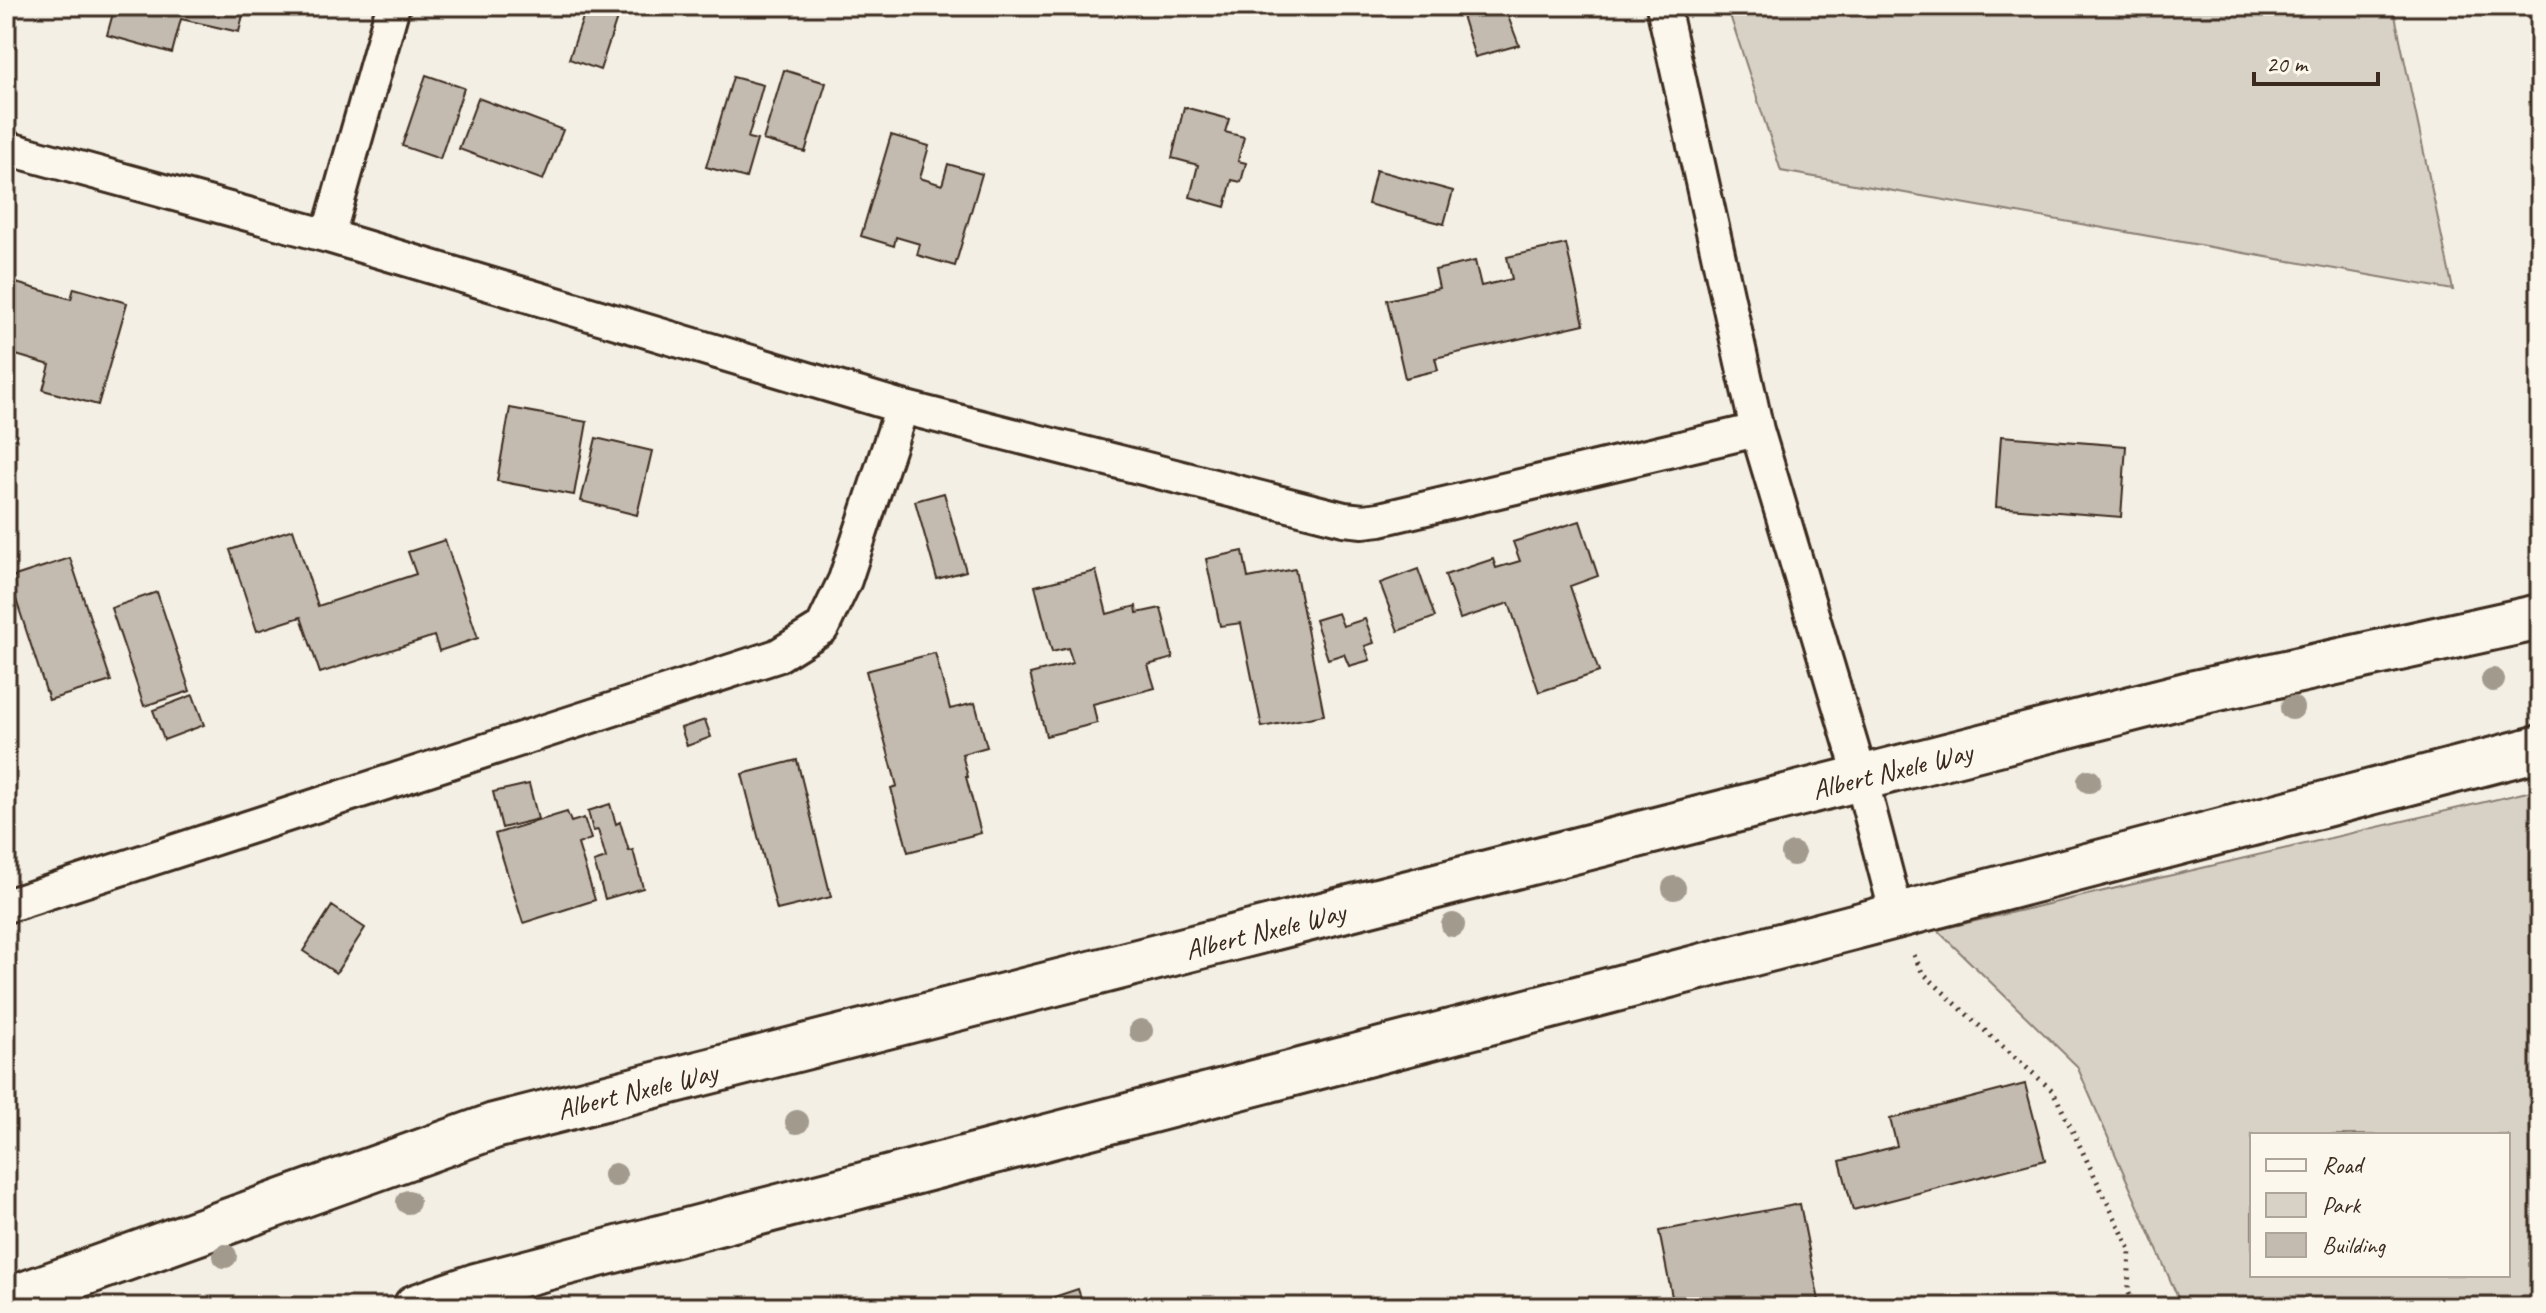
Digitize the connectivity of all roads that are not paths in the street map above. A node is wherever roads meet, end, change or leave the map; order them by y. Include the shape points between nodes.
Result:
1 (393, 6) edge
2 (1663, 6) edge
3 (6, 148) edge
4 (328, 236) junction
5 (902, 407) junction
6 (1757, 430) junction
7 (2540, 617) edge
8 (2540, 748) edge
9 (1861, 778) junction
10 (6, 906) edge
11 (1897, 915) junction
12 (6, 1301) edge
13 (416, 1307) edge

1 - 4 street
2 - 6 street
3 - 4 street
4 - 5 street
5 - 6 street via 1363,521
5 - 10 street via 845,580 822,628 777,656
6 - 9 street
7 - 9 main road, Albert Nxele Way via 2186,695
8 - 11 main road
9 - 11 street
9 - 12 main road, Albert Nxele Way via 494,1126
11 - 13 main road via 476,1286

